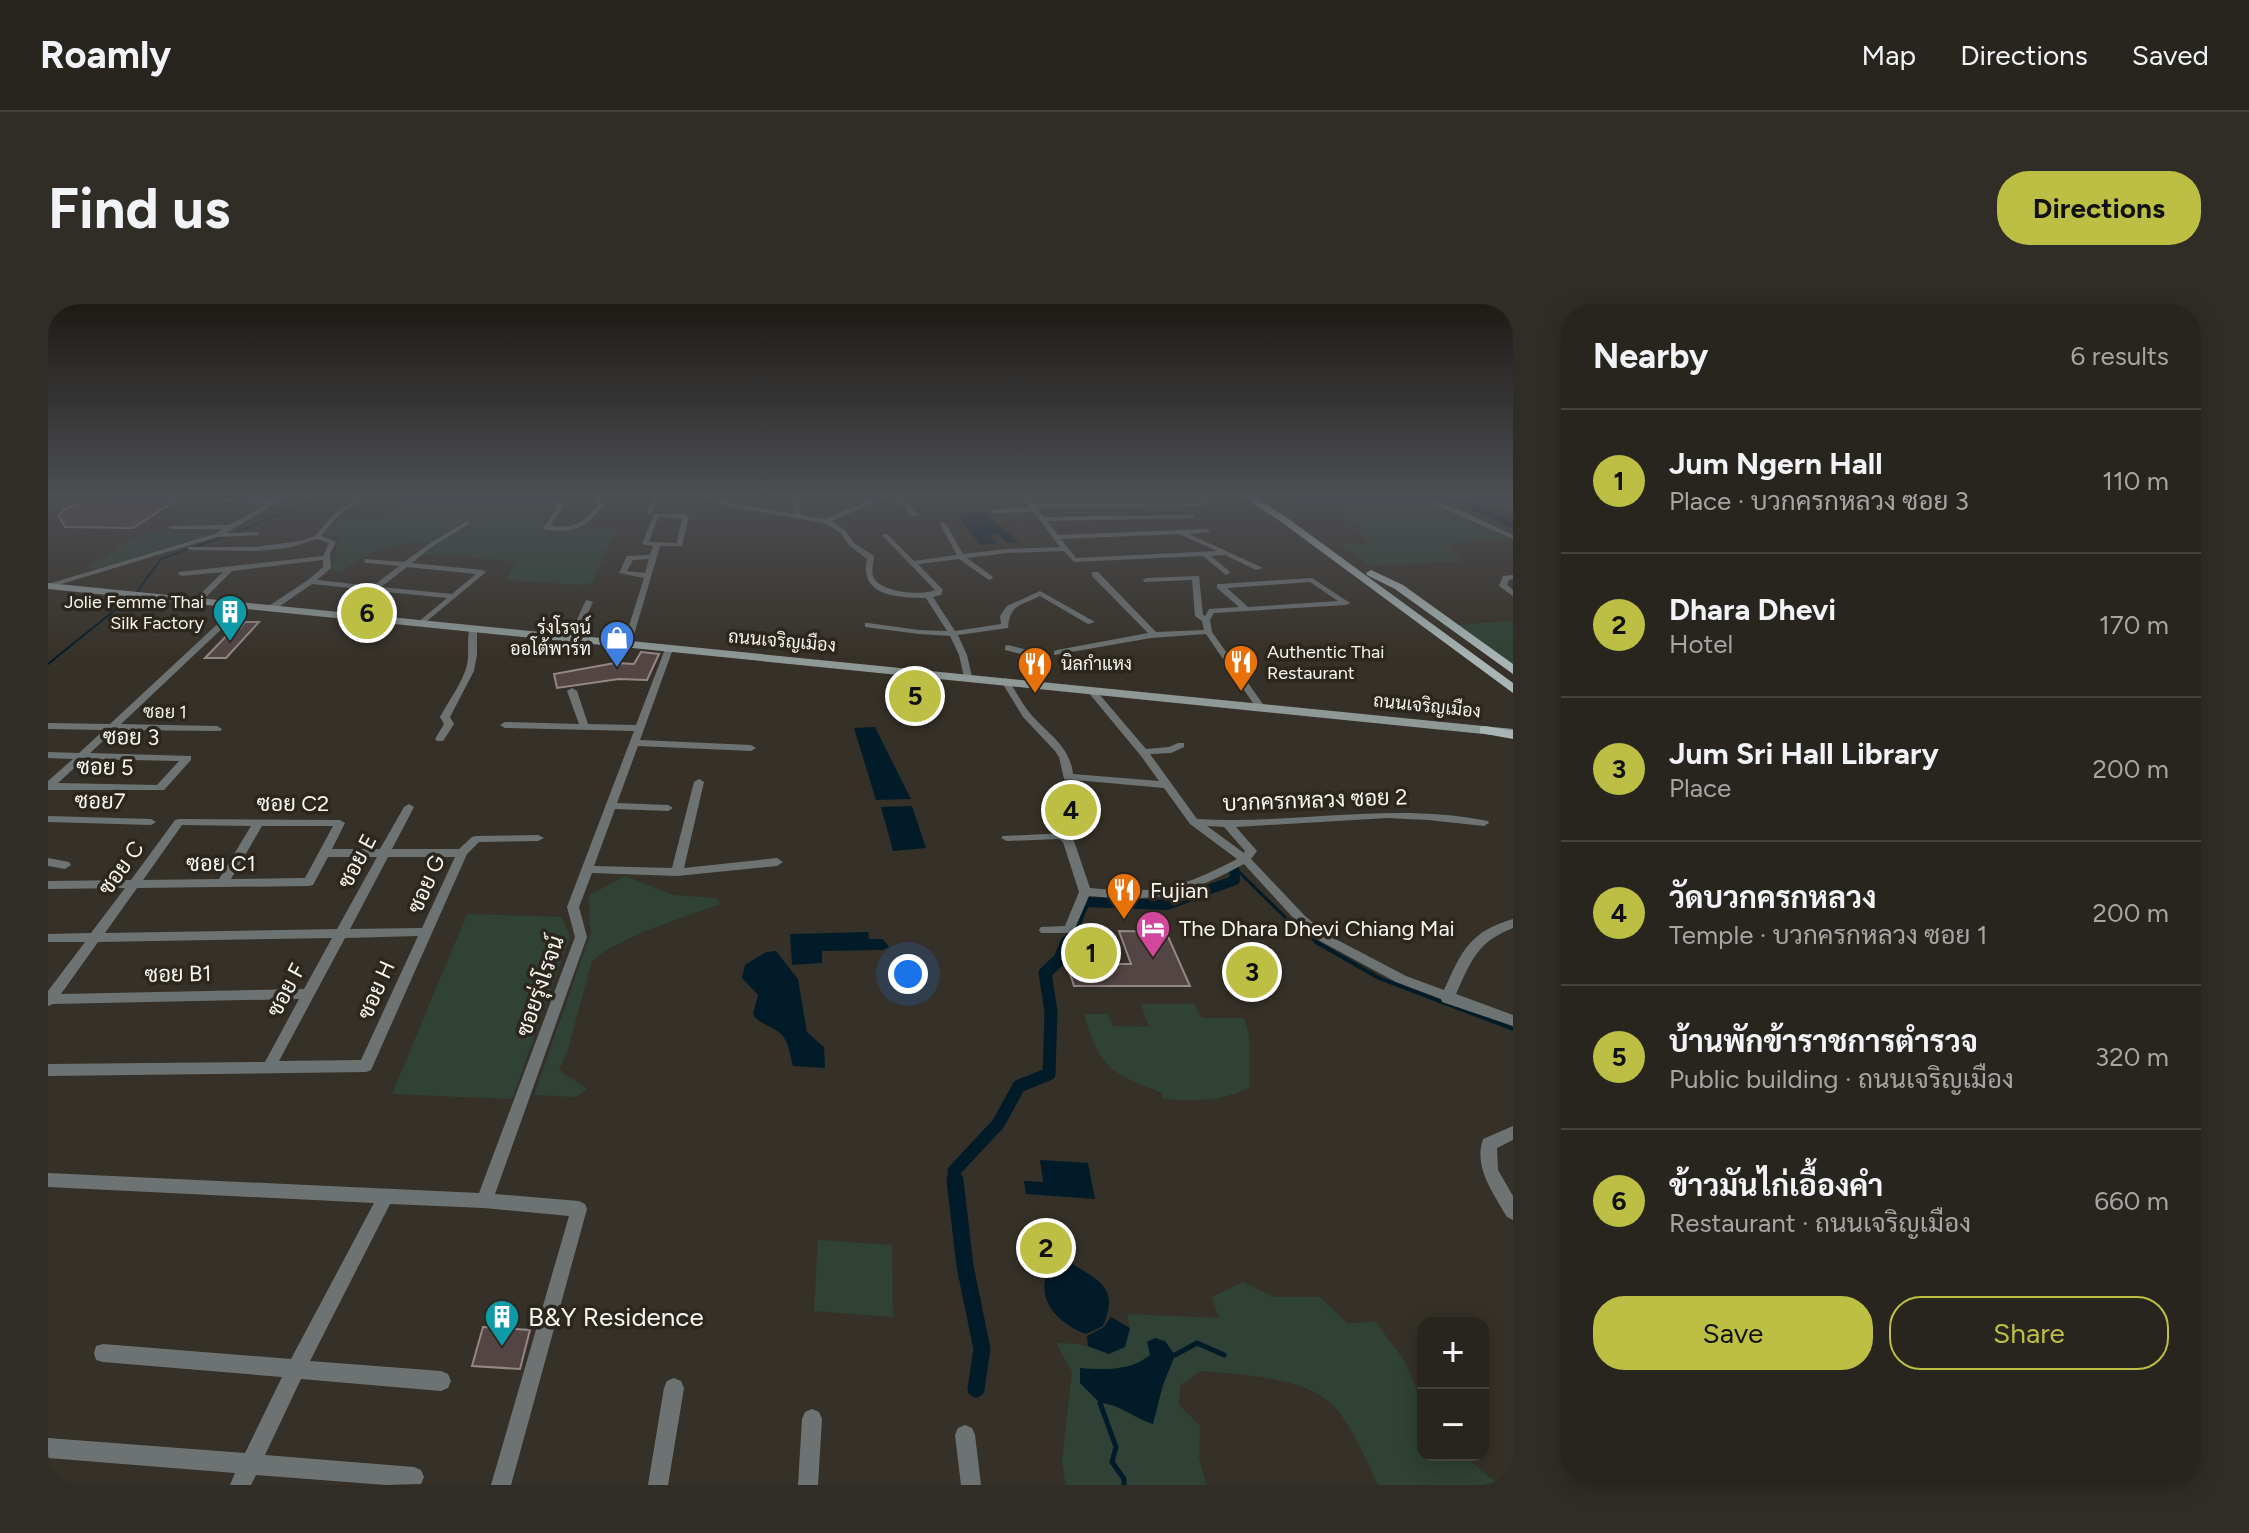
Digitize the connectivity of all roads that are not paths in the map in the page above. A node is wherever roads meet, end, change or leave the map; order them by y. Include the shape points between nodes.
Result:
1 (184, 549) edge
2 (330, 549) edge
3 (426, 549) edge
4 (656, 549) edge
5 (858, 549) edge
6 (899, 549) edge
7 (957, 549) edge
8 (1064, 549) edge
9 (1065, 549) edge
10 (1218, 549) edge
11 (1324, 549) edge
12 (1337, 549) edge
13 (1227, 553) junction
14 (1205, 554) junction
15 (654, 557) junction
16 (961, 557) junction
17 (326, 558) junction
18 (368, 561) dead end
19 (912, 563) junction
20 (406, 565) junction
21 (1259, 568) dead end
22 (230, 569) junction
23 (1226, 573) dead end
24 (1356, 573) junction
25 (1371, 573) junction
26 (182, 574) dead end
27 (1095, 574) dead end
28 (649, 576) junction
29 (1513, 577) edge
30 (989, 578) dead end
31 (1147, 580) dead end
32 (311, 582) junction
33 (49, 586) edge
34 (374, 589) junction
35 (1513, 594) edge
36 (453, 596) junction
37 (929, 597) junction
38 (196, 602) junction
39 (589, 602) dead end
40 (242, 606) junction
41 (270, 609) junction
42 (1247, 610) junction
43 (338, 616) junction
44 (1209, 616) junction
45 (1091, 622) dead end
46 (421, 624) junction
47 (868, 625) dead end
48 (473, 629) junction
49 (1208, 632) junction
50 (954, 634) junction
51 (1153, 634) junction
52 (572, 639) junction
53 (627, 645) junction
54 (1008, 648) dead end
55 (669, 649) junction
56 (1057, 653) dead end
57 (1513, 670) edge
58 (968, 677) junction
59 (1513, 679) edge
60 (1005, 681) junction
61 (1038, 685) junction
62 (1513, 689) edge
63 (1091, 690) junction
64 (572, 691) dead end
65 (1513, 700) edge
66 (1260, 707) junction
67 (505, 725) dead end
68 (48, 726) edge
69 (112, 727) junction
70 (585, 728) junction
71 (641, 728) junction
72 (217, 729) dead end
73 (1485, 730) joint
74 (1513, 732) edge
75 (440, 739) dead end
76 (635, 743) junction
77 (1181, 745) dead end
78 (751, 748) dead end
79 (1143, 752) junction
80 (48, 755) edge
81 (82, 755) junction
82 (699, 782) dead end
83 (1167, 785) junction
84 (48, 786) edge
85 (160, 788) joint
86 (612, 806) junction
87 (409, 807) dead end
88 (668, 808) dead end
89 (48, 819) edge
90 (151, 822) dead end
91 (179, 822) joint
92 (259, 822) junction
93 (1194, 822) junction
94 (1484, 823) dead end
95 (1228, 825) junction
96 (538, 838) dead end
97 (1007, 838) dead end
98 (324, 853) junction
99 (384, 853) junction
100 (462, 853) junction
101 (1246, 860) junction
102 (48, 862) edge
103 (777, 862) dead end
104 (65, 865) dead end
105 (588, 869) junction
106 (677, 872) junction
107 (309, 882) joint
108 (223, 883) junction
109 (134, 884) junction
110 (48, 885) edge
111 (1085, 892) junction
112 (1513, 923) edge
113 (1045, 930) dead end
114 (427, 932) junction
115 (341, 933) junction
116 (95, 937) junction
117 (48, 938) edge
118 (308, 994) junction
119 (1447, 998) junction
120 (49, 999) edge
121 (1513, 1021) edge
122 (269, 1067) junction
123 (48, 1070) edge
124 (1513, 1133) edge
125 (48, 1180) edge
126 (386, 1196) junction
127 (484, 1201) junction
128 (1513, 1212) edge
129 (103, 1353) dead end
130 (296, 1369) junction
131 (441, 1381) dead end
132 (674, 1388) dead end
133 (812, 1419) dead end
134 (965, 1435) dead end
135 (48, 1448) edge
136 (244, 1475) edge
137 (414, 1477) dead end
138 (501, 1485) edge
139 (658, 1485) edge
140 (808, 1485) edge
141 (971, 1485) edge

1 - 33 street
2 - 17 street
3 - 20 street
4 - 15 street
5 - 37 street via 871,558 870,582 879,590
6 - 19 street
7 - 16 street
8 - 16 street
9 - 14 street via 1074,560
10 - 13 street
11 - 24 main road
12 - 25 main road
13 - 14 street
13 - 21 street
14 - 23 street
15 - 28 street
15 - 28 street via 630,558 623,573
16 - 19 street
16 - 30 street
17 - 22 street
17 - 32 street via 327,568
18 - 20 street
19 - 37 street via 939,590
20 - 34 street
20 - 36 street via 482,572
22 - 26 street
22 - 38 street
24 - 62 main road
24 - 65 main road via 1380,598
25 - 57 main road via 1399,587
25 - 59 main road
27 - 51 street
28 - 53 street
29 - 35 street via 1503,586
31 - 44 street via 1196,578 1199,616
32 - 34 street
32 - 41 street
33 - 38 main road, ถนนเจริญเมือง
34 - 36 street
34 - 43 street
36 - 46 street
37 - 50 street
38 - 40 main road, ถนนเจริญเมือง
39 - 52 street
40 - 41 main road, ถนนเจริญเมือง
40 - 69 street
41 - 43 main road, ถนนเจริญเมือง
42 - 42 street via 1318,605 1346,603 1312,580 1220,586
42 - 44 street
43 - 46 main road, ถนนเจริญเมือง
44 - 49 street
45 - 50 street via 1040,593 1010,608 1005,626
46 - 48 main road, ถนนเจริญเมือง
47 - 50 street
48 - 52 main road, ถนนเจริญเมือง
48 - 75 street via 474,653
49 - 51 street
49 - 66 street
50 - 58 street
51 - 56 street
52 - 53 main road, ถนนเจริญเมือง
53 - 55 main road, ถนนเจริญเมือง
54 - 61 street via 1041,661
55 - 58 main road, ถนนเจริญเมือง
55 - 71 street, ซอยรุ่งโรจน์
58 - 60 main road, ถนนเจริญเมือง
60 - 61 main road, ถนนเจริญเมือง
60 - 83 street via 1026,714 1058,745 1068,761 1068,777
61 - 63 main road, ถนนเจริญเมือง
63 - 66 main road, ถนนเจริญเมือง
63 - 79 street
64 - 70 street
66 - 73 main road, ถนนเจริญเมือง
67 - 70 street
68 - 69 street, ซอย 1
69 - 72 street, ซอย 1
69 - 81 street
70 - 71 street
71 - 76 street, ซอยรุ่งโรจน์
73 - 74 main road
76 - 78 street
76 - 86 street, ซอยรุ่งโรจน์
77 - 79 street
79 - 83 street
80 - 81 street
81 - 84 street
81 - 85 street, ซอย 3 via 187,758
82 - 106 street
83 - 93 street
84 - 85 street, ซอย 5
86 - 88 street
86 - 105 street, ซอยรุ่งโรจน์
87 - 99 street, ซอย E
89 - 90 street, ซอย7
91 - 92 street, ซอย C2
91 - 109 street, ซอย C
92 - 98 street, ซอย C2 via 340,823
92 - 108 street
93 - 95 street, บวกครกหลวง ซอย 2
93 - 101 street
94 - 95 street, บวกครกหลวง ซอย 2 via 1373,815
95 - 101 street via 1249,846
96 - 100 street via 476,839
97 - 111 street via 1066,837
98 - 99 street
98 - 107 street, ซอย C2
99 - 100 street
99 - 115 street, ซอย E
100 - 114 street, ซอย G
101 - 111 street via 1180,891 1148,897
101 - 119 street via 1324,938
102 - 104 street
103 - 106 street
105 - 106 street
105 - 127 street, ซอยรุ่งโรจน์ via 573,907 581,937
107 - 108 street, ซอย C1
108 - 109 street, ซอย C1
109 - 110 street, ซอย C1
109 - 116 street, ซอย C
111 - 113 street via 1069,930
112 - 119 street via 1488,931 1473,944
114 - 115 street
114 - 122 street, ซอย H via 366,1066
115 - 116 street
115 - 118 street, ซอย F
116 - 117 street
116 - 120 street, ซอย C
118 - 120 street, ซอย B1
118 - 122 street, ซอย F
119 - 121 street
122 - 123 street
124 - 128 street via 1489,1144 1490,1171
125 - 126 street
126 - 127 street
126 - 130 street
127 - 138 street via 579,1209
129 - 130 street
130 - 131 street
130 - 136 street
132 - 139 street
133 - 140 street
134 - 141 street
135 - 136 street
136 - 137 street

